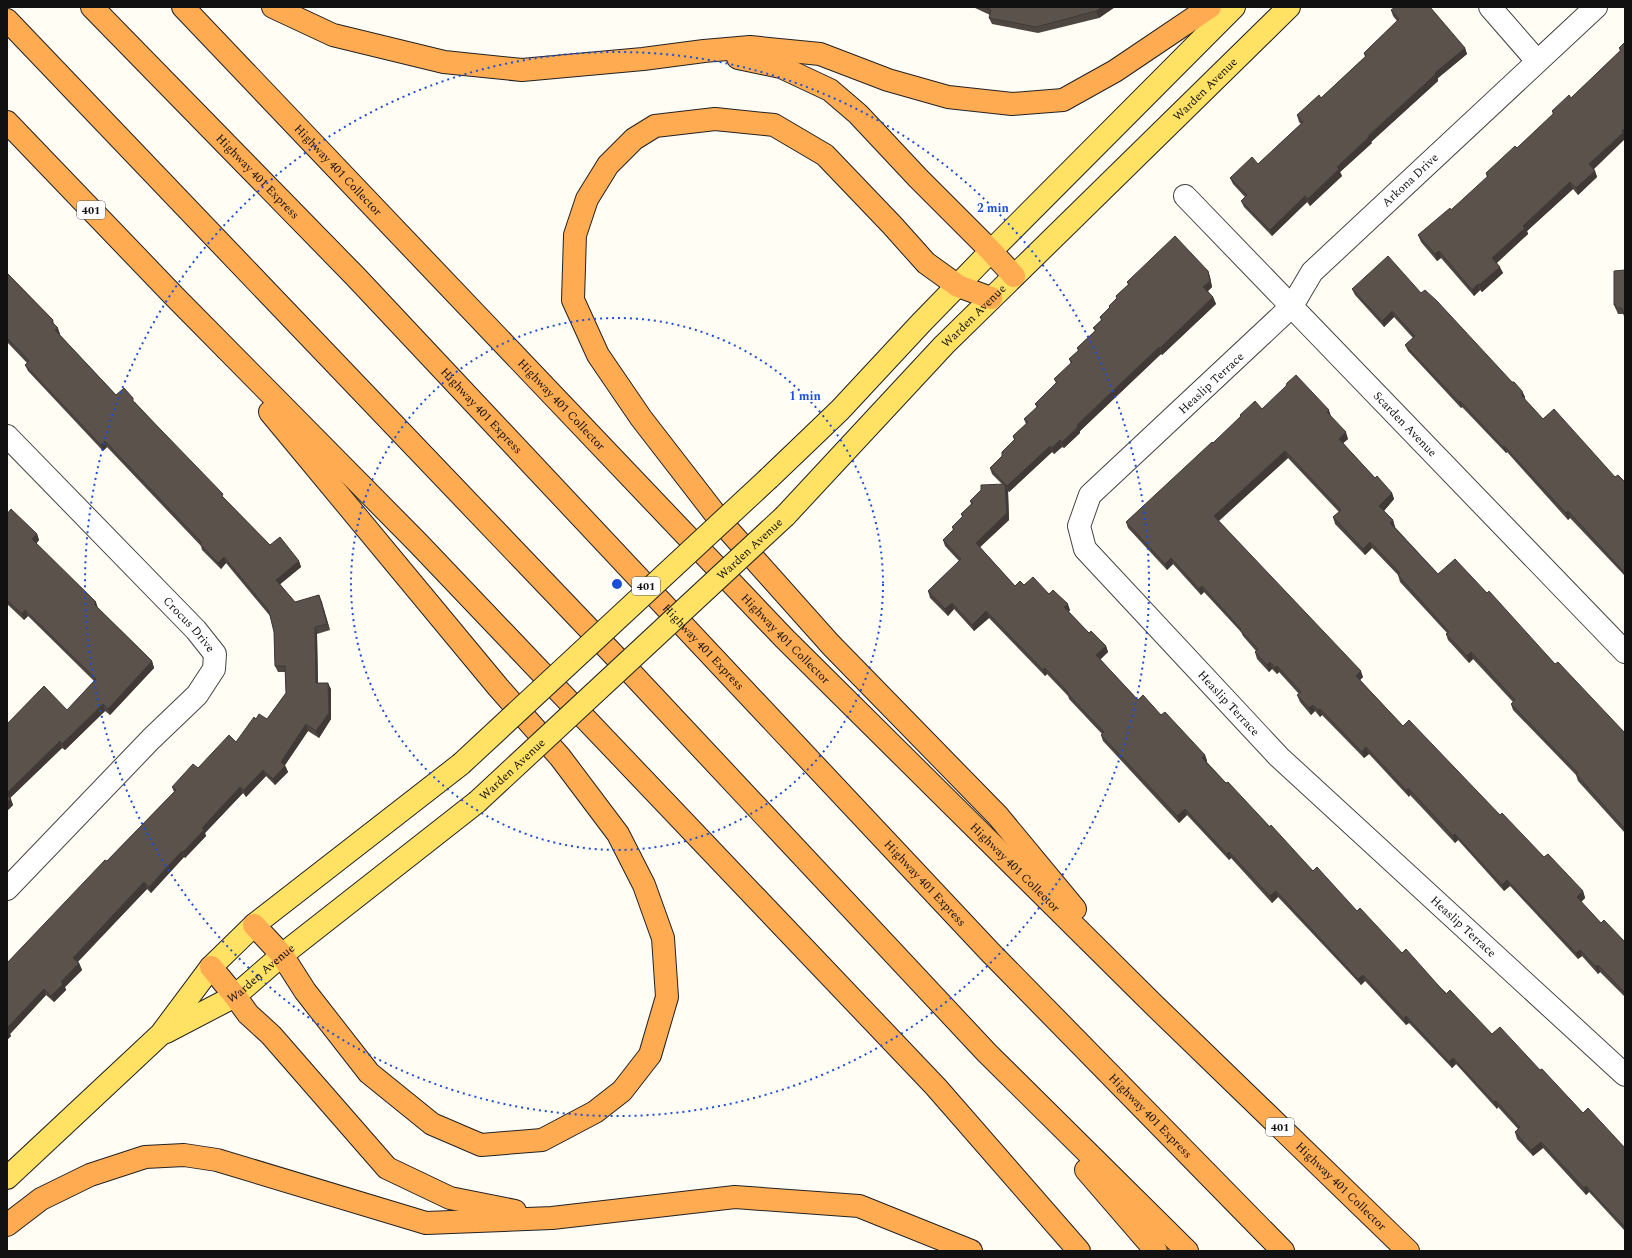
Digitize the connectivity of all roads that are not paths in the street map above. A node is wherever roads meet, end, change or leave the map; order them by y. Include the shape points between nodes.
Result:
1 (92, 7) edge
2 (183, 7) edge
3 (274, 7) edge
4 (1210, 7) edge
5 (1234, 7) edge
6 (1289, 7) edge
7 (1490, 7) edge
8 (1596, 7) edge
9 (7, 20) edge
10 (704, 51) junction
11 (1537, 61) junction
12 (7, 122) edge
13 (1185, 196) dead end
14 (991, 251) junction
15 (1014, 276) junction
16 (958, 286) junction
17 (175, 297) junction
18 (991, 298) junction
19 (1292, 306) junction
20 (7, 436) edge
21 (1625, 652) edge
22 (7, 889) edge
23 (254, 925) junction
24 (282, 955) junction
25 (211, 967) junction
26 (235, 996) junction
27 (1153, 1004) junction
28 (161, 1034) junction
29 (987, 1054) junction
30 (1625, 1075) edge
31 (7, 1178) edge
32 (552, 1218) junction
33 (7, 1225) edge
34 (971, 1251) edge
35 (1079, 1251) edge
36 (1156, 1251) edge
37 (1187, 1251) edge
38 (1283, 1251) edge
39 (1408, 1251) edge

1 - 38 highway, Highway 401 Express / 401 via 355,276 989,951
2 - 27 highway, Highway 401 Collector / 401 via 784,638
3 - 10 highway via 333,35 452,63 522,70
4 - 10 highway via 1115,72 1063,100 1012,104 948,97 888,80 820,54 750,47
5 - 14 main road, Warden Avenue
6 - 15 main road, Warden Avenue
7 - 11 street
8 - 11 street, Arkona Drive
9 - 29 highway via 630,671
10 - 14 highway via 781,67 830,90 858,114
11 - 19 street, Arkona Drive via 1312,272
12 - 17 highway, 401
13 - 19 street, Scarden Avenue
14 - 15 highway
14 - 16 main road, Warden Avenue
15 - 18 main road, Warden Avenue
16 - 18 highway
16 - 23 main road, Warden Avenue, bridge via 840,410 461,764
16 - 27 highway via 926,262 825,155 774,125 715,120 655,126 634,139 608,164 587,199 575,235 573,300 598,355 641,418 723,524 831,645 998,816
17 - 24 highway via 498,687 560,756 618,834 644,885 663,938 667,997 650,1055 622,1092 595,1112 542,1140 481,1145 432,1124 369,1073 304,991
17 - 35 highway, 401 via 418,543 936,1087
18 - 24 main road, Warden Avenue, bridge via 785,516 477,802
19 - 21 street, Scarden Avenue
19 - 30 street, Heaslip Terrace via 1090,496 1079,526 1084,549 1279,757
20 - 22 street, Crocus Drive via 196,630 215,654 214,669 198,695 151,739
23 - 24 highway
23 - 25 main road, Warden Avenue
24 - 26 main road, Warden Avenue
25 - 26 highway
25 - 28 main road, Warden Avenue
26 - 28 main road, Warden Avenue
26 - 32 highway via 248,1014 270,1035 387,1168 450,1198
27 - 39 highway, Highway 401 Collector / 401
28 - 31 main road, Warden Avenue
29 - 36 highway
29 - 37 highway
32 - 33 highway via 426,1223 217,1160 184,1155 145,1157 90,1175 41,1199
32 - 34 highway via 735,1197 859,1206

